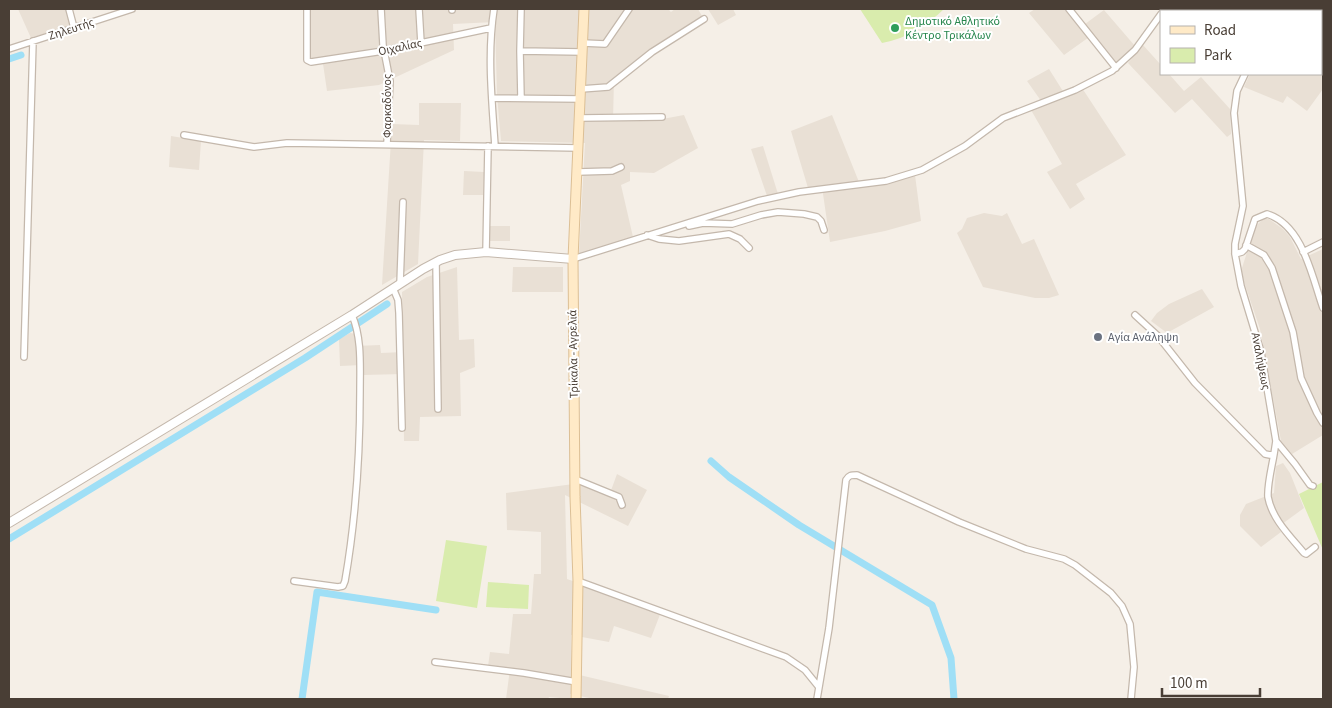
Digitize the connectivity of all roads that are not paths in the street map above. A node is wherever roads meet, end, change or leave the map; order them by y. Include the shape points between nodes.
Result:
1 (69, 9) edge
2 (132, 9) edge
3 (308, 9) edge
4 (381, 9) edge
5 (419, 9) edge
6 (494, 9) edge
7 (521, 9) edge
8 (584, 9) edge
9 (629, 9) edge
10 (1069, 9) edge
11 (125, 10) edge
12 (1160, 14) edge
13 (704, 18) dead end
14 (74, 28) junction
15 (491, 28) junction
16 (33, 41) junction
17 (421, 43) junction
18 (582, 47) junction
19 (9, 49) edge
20 (383, 51) junction
21 (520, 51) junction
22 (1116, 68) junction
23 (1245, 75) edge
24 (581, 89) junction
25 (492, 98) junction
26 (521, 98) junction
27 (581, 99) junction
28 (662, 117) dead end
29 (580, 118) junction
30 (184, 135) dead end
31 (387, 144) junction
32 (488, 146) junction
33 (495, 146) junction
34 (579, 148) junction
35 (621, 167) dead end
36 (578, 172) junction
37 (403, 202) dead end
38 (679, 226) junction
39 (824, 230) dead end
40 (647, 236) junction
41 (1323, 242) edge
42 (1246, 245) junction
43 (749, 248) dead end
44 (486, 252) junction
45 (1303, 252) junction
46 (1235, 254) junction
47 (573, 258) junction
48 (436, 262) junction
49 (396, 286) junction
50 (1323, 308) edge
51 (1135, 315) dead end
52 (353, 318) junction
53 (24, 357) dead end
54 (438, 409) dead end
55 (1323, 423) edge
56 (402, 428) dead end
57 (1276, 441) junction
58 (1274, 454) junction
59 (575, 479) junction
60 (1313, 486) dead end
61 (622, 505) dead end
62 (9, 522) edge
63 (1315, 547) dead end
64 (294, 581) dead end
65 (578, 581) junction
66 (435, 662) dead end
67 (576, 682) junction
68 (818, 686) junction
69 (576, 699) edge
70 (817, 699) edge
71 (1131, 699) edge

1 - 14 street
2 - 11 street, Ζηλευτής
3 - 20 street, Οιχαλίας via 306,57 309,62
4 - 20 street, Φαρκαδόνος
5 - 17 street
6 - 15 street
7 - 21 street
8 - 18 main road, Τρίκαλα - Αγρελιά
9 - 18 street via 605,44
10 - 22 street
11 - 14 street, Ζηλευτής
12 - 22 street via 1135,50
13 - 24 street via 652,52 610,86
14 - 16 street, Ζηλευτής
15 - 17 street, Οιχαλίας
15 - 25 street
16 - 19 street, Ζηλευτής
16 - 53 street
17 - 20 street, Οιχαλίας
18 - 21 street
18 - 24 main road, Τρίκαλα - Αγρελιά
20 - 31 street, Φαρκαδόνος via 390,81
21 - 26 street
22 - 38 street via 1084,86 1003,118 958,150 914,172 886,181 772,198
23 - 46 street, Αναλήψεως via 1237,91 1234,113 1242,206
24 - 27 main road, Τρίκαλα - Αγρελιά
25 - 26 street
25 - 33 street
26 - 27 street
27 - 29 main road, Τρίκαλα - Αγρελιά
28 - 29 street
29 - 34 main road, Τρίκαλα - Αγρελιά
30 - 31 street via 258,148 287,144
31 - 32 street
32 - 33 street
32 - 44 street
33 - 34 street
34 - 36 main road, Τρίκαλα - Αγρελιά
35 - 36 street via 612,171
36 - 47 main road, Τρίκαλα - Αγρελιά
37 - 49 street
38 - 39 street via 732,224 785,212 817,217
38 - 40 street
40 - 43 street via 679,241 729,234
40 - 47 street
41 - 45 street
42 - 45 street via 1255,219 1267,214 1288,226
42 - 46 street via 1242,252
42 - 55 street via 1264,255 1272,268 1293,332 1300,378
44 - 47 street
44 - 48 street via 455,255
45 - 50 street
46 - 57 street, Αναλήψεως via 1261,352
47 - 59 main road, Τρίκαλα - Αγρελιά
48 - 49 street
48 - 54 street
49 - 52 street
49 - 56 street
51 - 58 street via 1158,336 1195,383 1265,454
52 - 62 street
52 - 64 street via 359,338 359,456 345,581 338,587
57 - 58 street, Αναλήψεως
57 - 60 street
58 - 63 street, Αναλήψεως via 1268,495 1273,512 1304,553
59 - 61 street via 619,498
59 - 65 main road, Τρίκαλα - Αγρελιά
65 - 67 main road, Τρίκαλα - Αγρελιά
65 - 68 street via 786,657 805,670
66 - 67 street
67 - 69 main road, Τρίκαλα - Αγρελιά
68 - 70 street
68 - 71 street via 829,628 846,480 857,475 959,522 1026,549 1064,559 1111,593 1122,606 1130,624 1134,667

